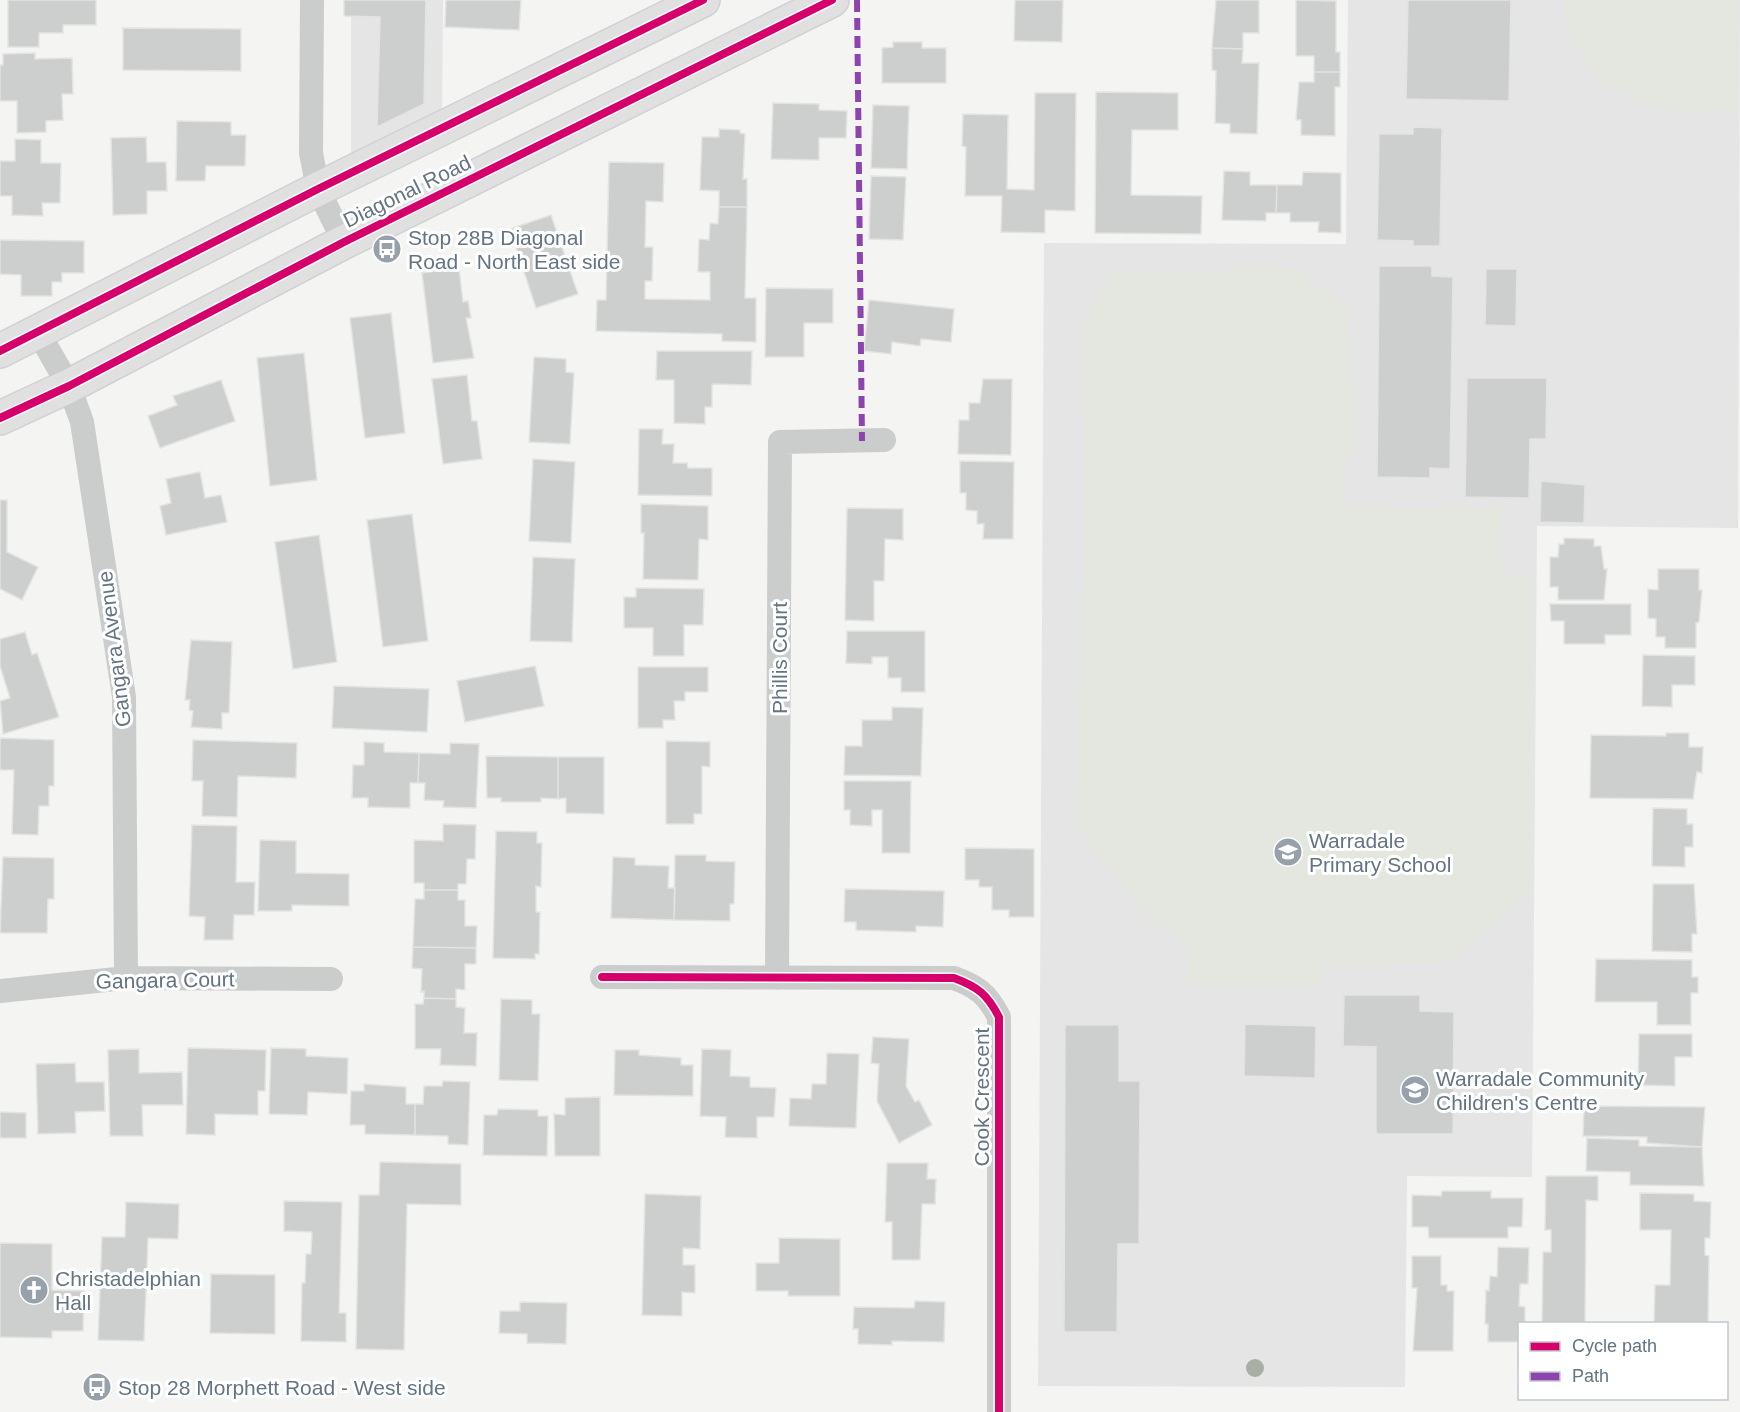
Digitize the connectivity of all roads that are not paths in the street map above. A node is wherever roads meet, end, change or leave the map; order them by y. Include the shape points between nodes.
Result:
1 (312, 0) edge
2 (704, 0) edge
3 (832, 0) edge
4 (318, 189) junction
5 (344, 242) junction
6 (38, 332) junction
7 (0, 351) edge
8 (69, 386) junction
9 (0, 418) edge
10 (884, 440) dead end
11 (602, 977) dead end
12 (126, 978) junction
13 (777, 978) junction
14 (332, 980) dead end
15 (0, 991) edge
16 (999, 1412) edge

1 - 4 street via 311,153
2 - 4 main road, Diagonal Road
3 - 5 main road, Diagonal Road
4 - 5 street
4 - 6 main road, Diagonal Road
5 - 8 main road, Diagonal Road
6 - 7 main road, Diagonal Road
6 - 8 street, Gangara Avenue
8 - 9 main road, Diagonal Road
8 - 12 street, Gangara Avenue via 82,422 124,697
10 - 13 street, Phillis Court via 780,442
11 - 13 street, Cook Crescent
12 - 14 street, Gangara Court
12 - 15 street, Gangara Court
13 - 16 street, Cook Crescent via 954,978 973,985 989,999 999,1017

